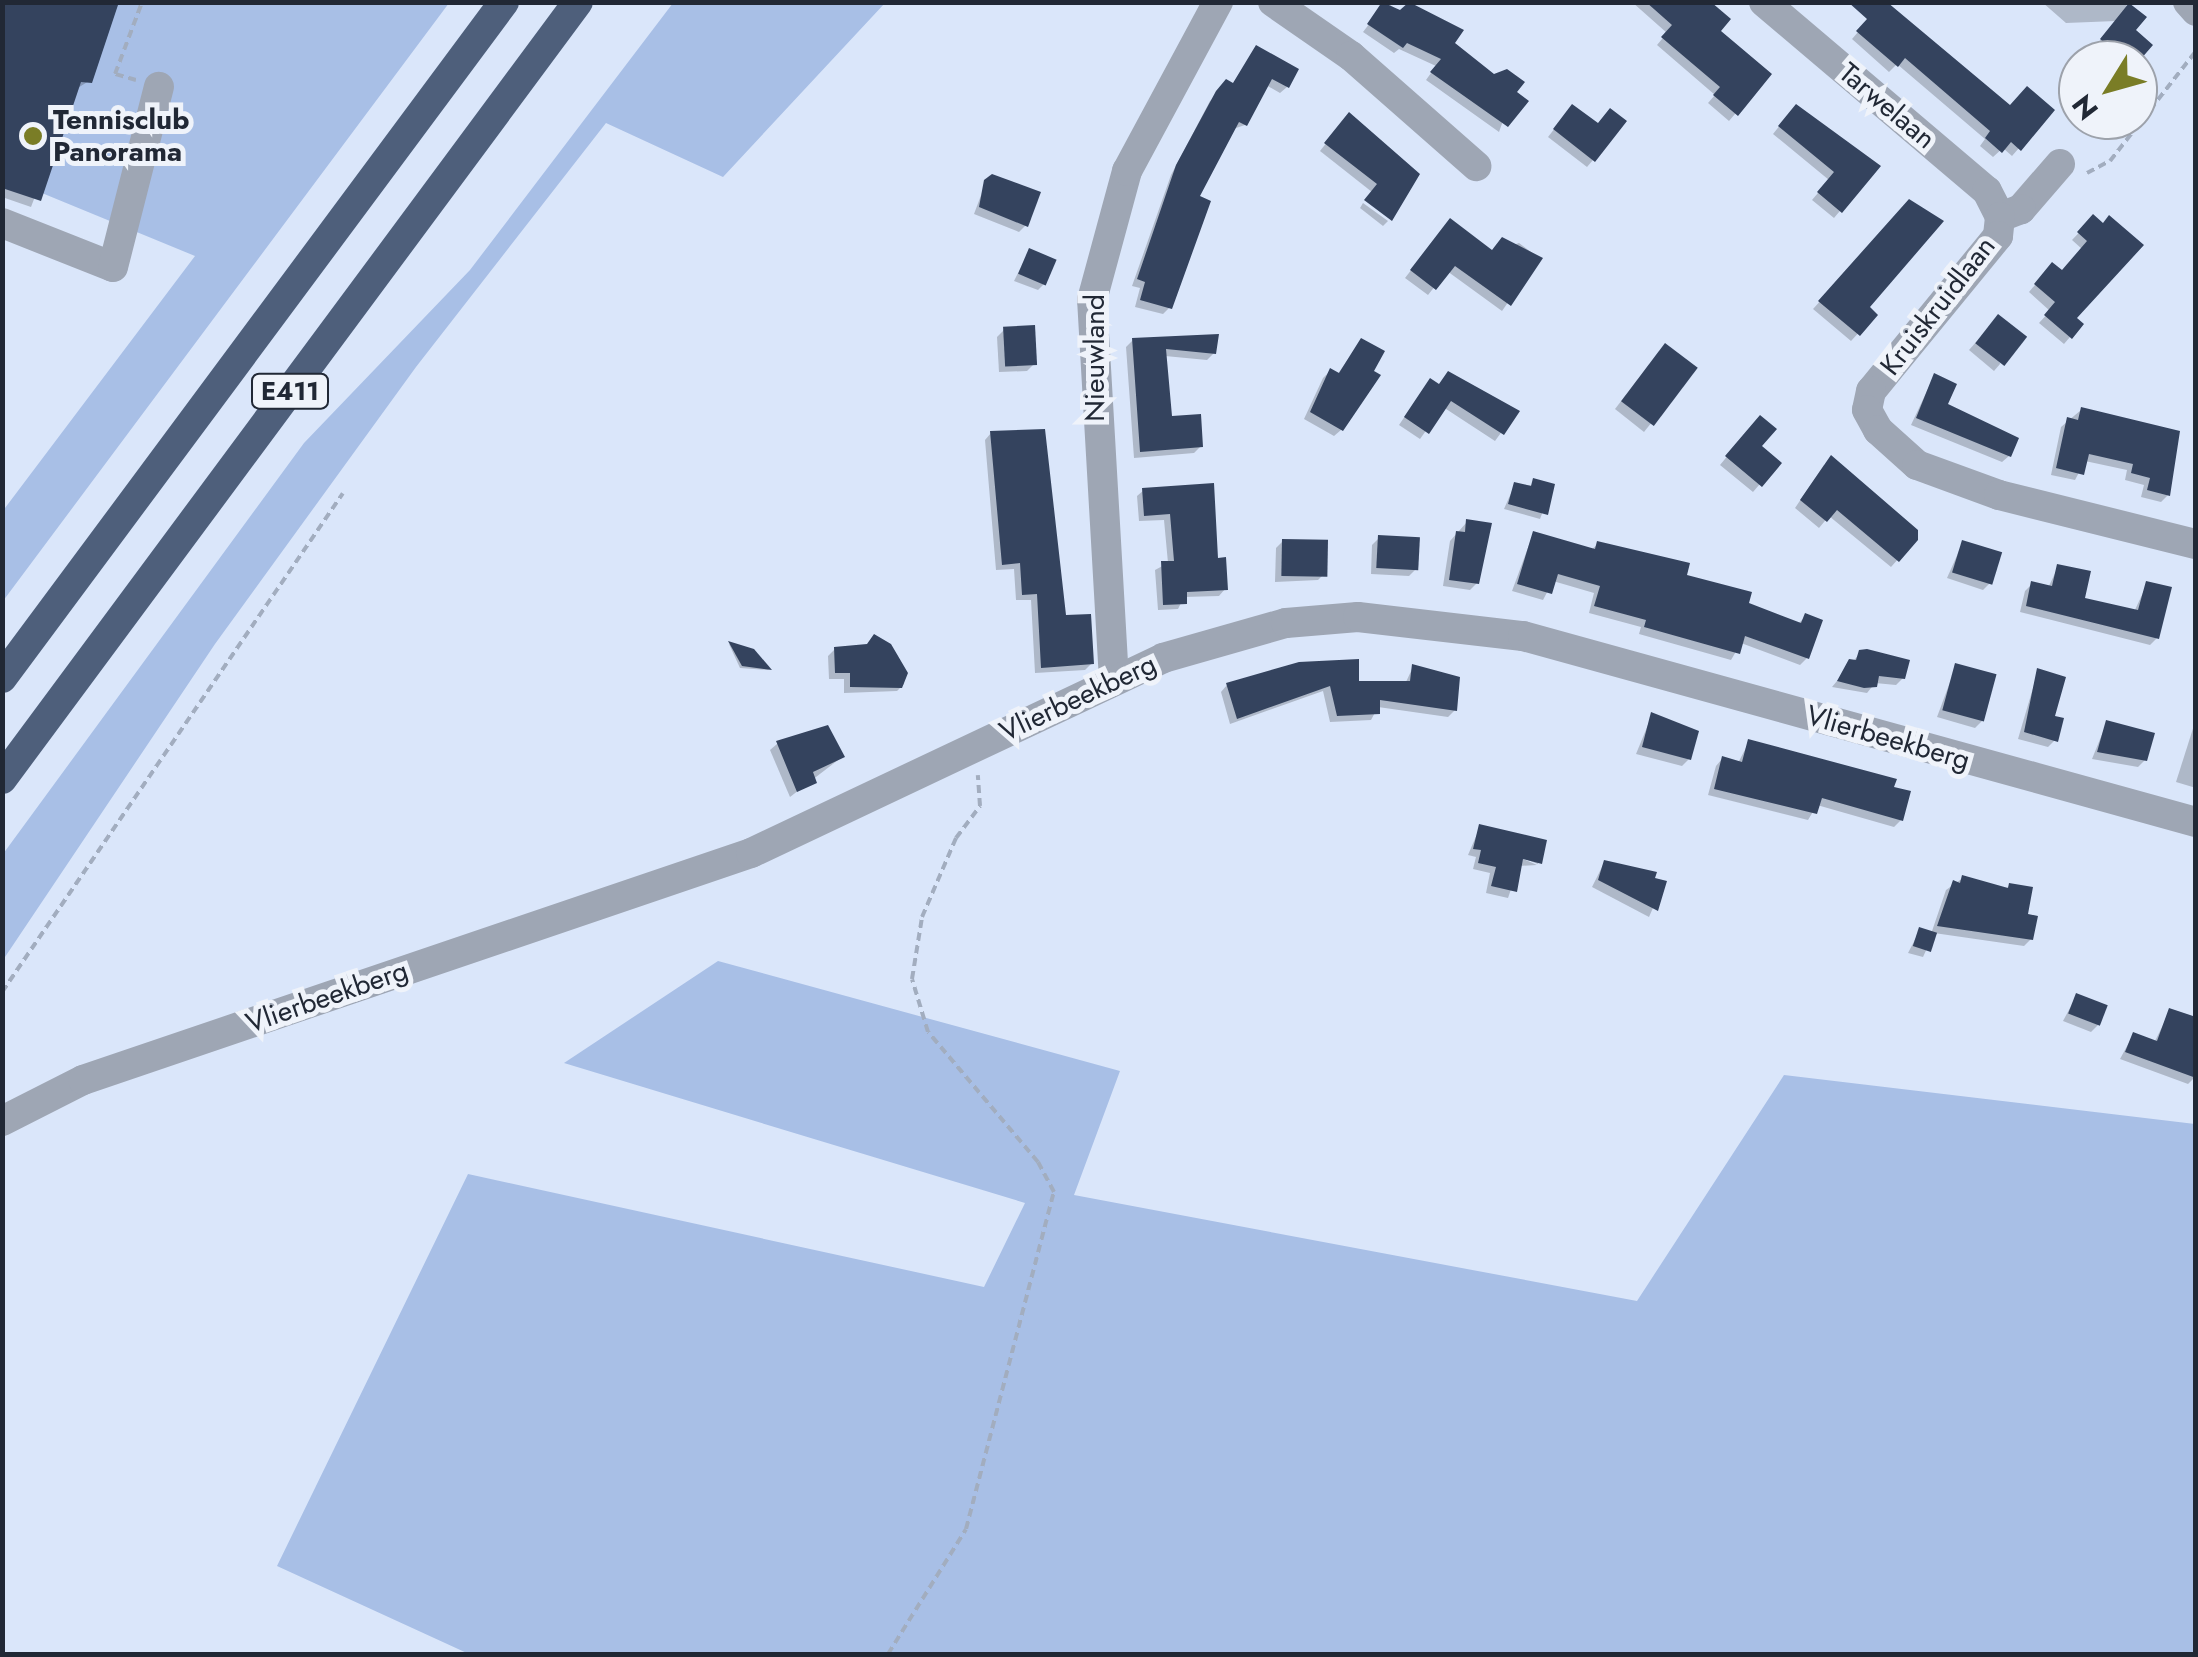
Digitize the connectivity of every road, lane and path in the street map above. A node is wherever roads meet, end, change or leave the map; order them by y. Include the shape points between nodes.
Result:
1 (142, 2) edge
2 (504, 2) edge
3 (578, 2) edge
4 (1218, 2) edge
5 (1273, 2) edge
6 (1764, 2) edge
7 (2188, 2) edge
8 (2196, 11) edge
9 (2196, 50) edge
10 (159, 87) joint
11 (2060, 164) joint
12 (1476, 166) dead end
13 (2000, 217) junction
14 (2, 224) edge
15 (344, 493) dead end
16 (2196, 544) edge
17 (2, 678) edge
18 (1114, 680) junction
19 (964, 754) junction
20 (2, 779) edge
21 (2196, 822) edge
22 (2, 992) edge
23 (2, 1121) edge
24 (888, 1654) edge

1 - 10 path via 115,74
2 - 17 highway, E411
3 - 20 highway, E411
4 - 18 street, Nieuwland via 1127,171 1092,300
5 - 12 street via 1351,56
6 - 13 street, Tarwelaan via 1987,191
7 - 8 street
9 - 11 path via 2110,161 2082,175
10 - 14 street via 113,267
11 - 13 street, Kruiskruidlaan via 2021,210
13 - 16 street, Kruiskruidlaan via 1998,236 1871,392 1867,410 1878,430 1917,464 1999,495
15 - 22 path
18 - 19 street, Vlierbeekberg
18 - 21 street, Vlierbeekberg via 1229,634 1286,622 1442,622 1522,636
19 - 23 street, Vlierbeekberg via 751,853 84,1080
19 - 24 path via 982,782 980,806 956,838 922,918 912,979 928,1032 1038,1162 1054,1192 966,1529

